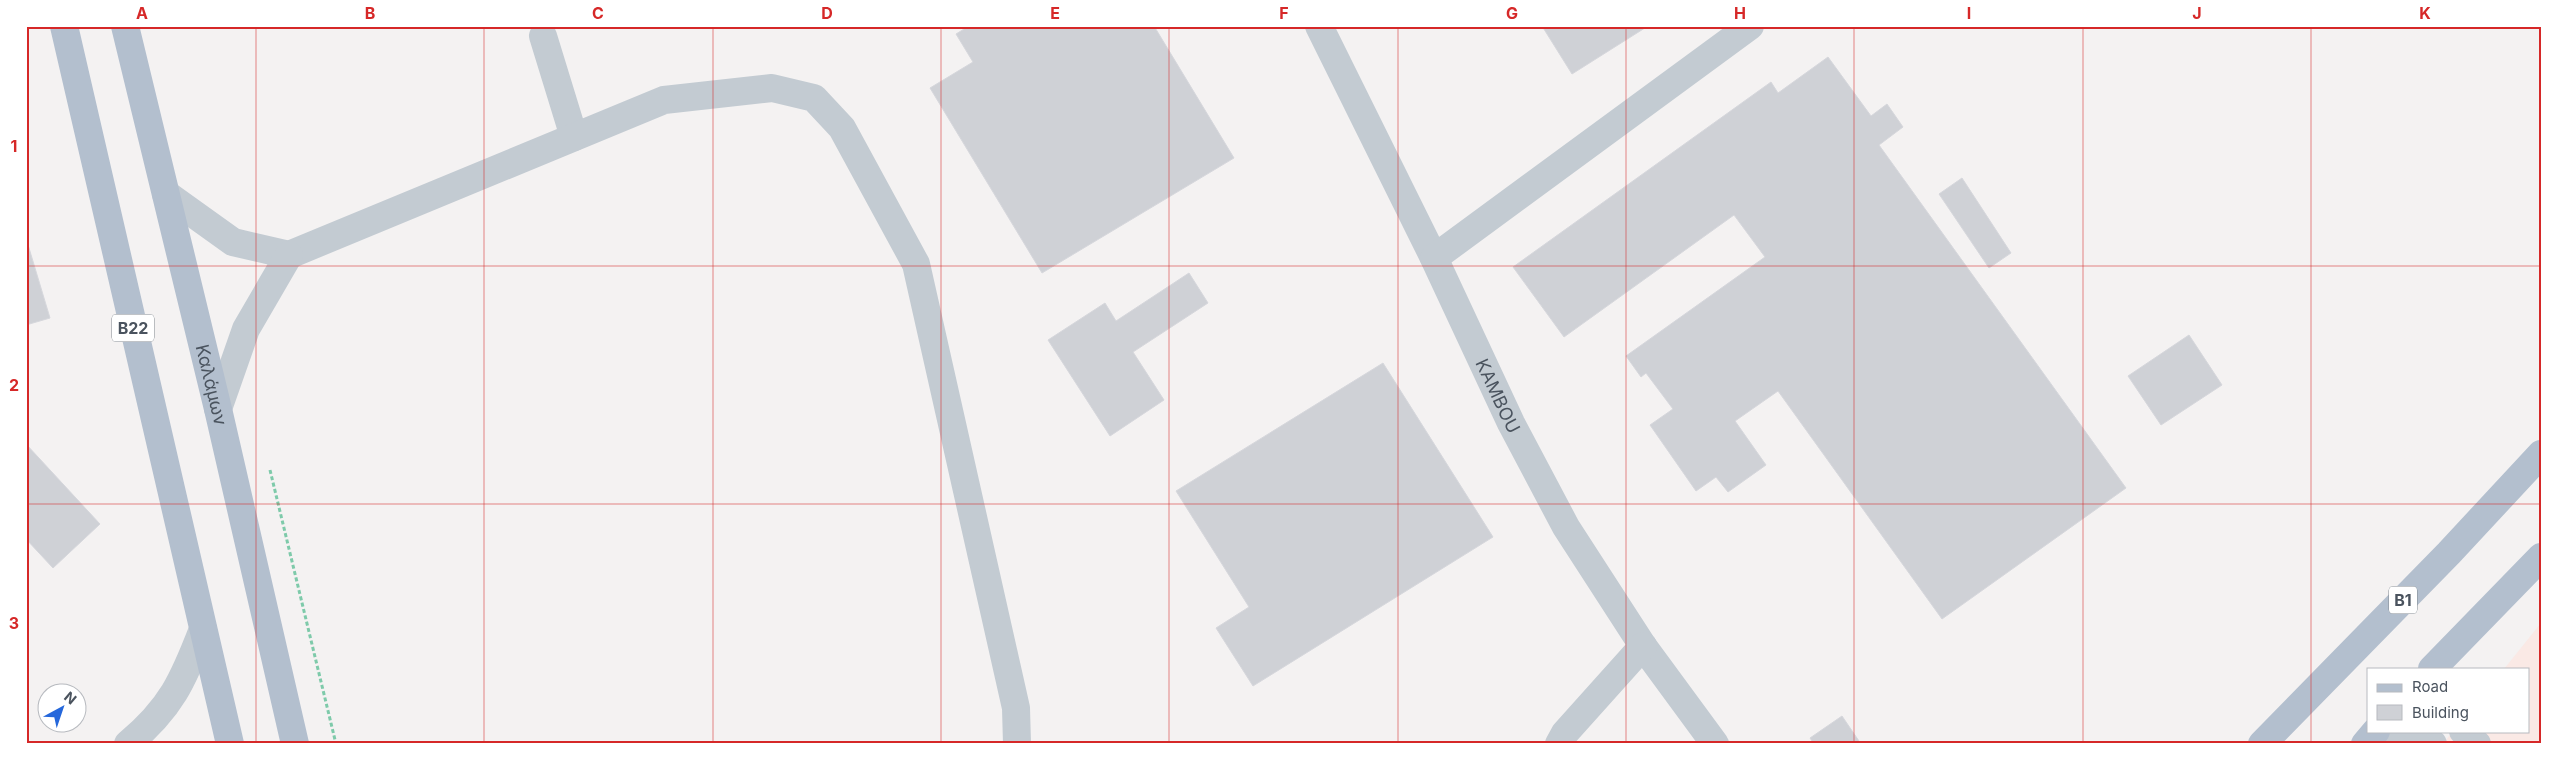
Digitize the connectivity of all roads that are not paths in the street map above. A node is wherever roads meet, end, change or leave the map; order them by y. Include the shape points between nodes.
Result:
1 (64, 26) edge
2 (125, 26) edge
3 (1319, 26) edge
4 (1750, 26) edge
5 (543, 36) dead end
6 (574, 137) junction
7 (166, 194) junction
8 (289, 255) junction
9 (1434, 258) junction
10 (218, 409) junction
11 (2541, 454) edge
12 (2541, 557) edge
13 (203, 629) junction
14 (1643, 646) junction
15 (2437, 666) edge
16 (2375, 732) edge
17 (2391, 732) edge
18 (2464, 732) edge
19 (128, 744) edge
20 (230, 744) edge
21 (295, 744) edge
22 (1017, 744) edge
23 (1559, 744) edge
24 (1715, 744) edge
25 (2262, 744) edge
26 (2365, 744) edge
27 (2433, 744) edge
28 (2477, 744) edge

1 - 13 main road, B22
2 - 7 main road, Καλάμων
3 - 9 street, KAMBOU
4 - 9 street
5 - 6 street
6 - 8 street
6 - 22 street via 664,100 772,88 814,98 842,128 916,264 1016,708
7 - 8 street via 233,242
7 - 10 main road, Καλάμων
8 - 10 street via 246,329
9 - 14 street, KAMBOU via 1511,423 1566,527
10 - 21 main road, Καλάμων
11 - 25 main road, B1
12 - 15 main road
13 - 19 street via 186,673 164,710
13 - 20 main road, B22
14 - 23 street via 1565,733
14 - 24 street, KAMBOU
16 - 26 main road
17 - 27 street
18 - 28 street

